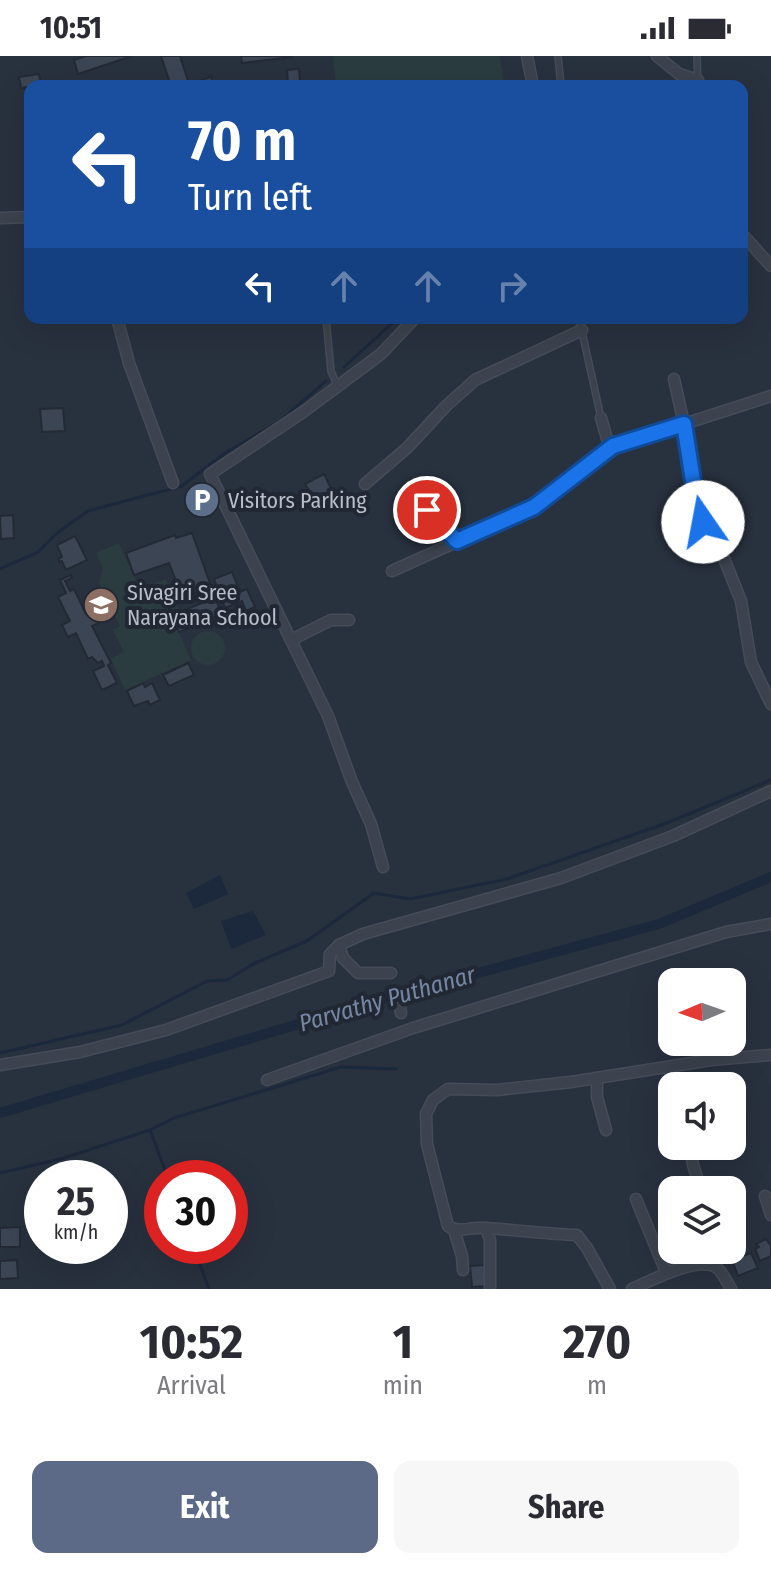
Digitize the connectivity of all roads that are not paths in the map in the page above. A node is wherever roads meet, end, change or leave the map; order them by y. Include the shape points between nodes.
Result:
1 (527, 56) edge
2 (558, 56) edge
3 (657, 56) edge
4 (697, 56) edge
5 (532, 80) edge
6 (560, 80) edge
7 (692, 80) edge
8 (698, 80) edge
9 (24, 217) edge
10 (0, 218) edge
11 (748, 241) edge
12 (771, 266) edge
13 (119, 324) edge
14 (327, 324) edge
15 (409, 324) edge
16 (580, 324) edge
17 (582, 330) junction
18 (674, 379) dead end
19 (337, 386) junction
20 (771, 396) edge
21 (601, 418) joint
22 (684, 424) junction
23 (613, 446) junction
24 (173, 483) dead end
25 (365, 484) dead end
26 (427, 510) dead end
27 (457, 541) junction
28 (392, 571) dead end
29 (349, 620) dead end
30 (291, 640) junction
31 (771, 704) edge
32 (771, 791) edge
33 (383, 867) dead end
34 (771, 924) edge
35 (339, 945) junction
36 (391, 973) dead end
37 (771, 1055) edge
38 (0, 1065) edge
39 (669, 1067) junction
40 (670, 1072) edge
41 (597, 1078) junction
42 (267, 1080) dead end
43 (606, 1130) dead end
44 (765, 1196) dead end
45 (636, 1199) dead end
46 (771, 1215) edge
47 (486, 1228) junction
48 (454, 1230) junction
49 (712, 1265) joint
50 (463, 1270) dead end
51 (666, 1272) junction
52 (635, 1288) edge
53 (490, 1289) edge
54 (610, 1289) edge
55 (731, 1289) edge

1 - 5 street
2 - 6 lane
3 - 7 street
4 - 8 lane
9 - 10 street
11 - 12 street
13 - 24 street
14 - 19 lane
15 - 19 street via 381,354
16 - 17 lane
17 - 21 lane
17 - 25 street via 475,380
18 - 22 street
19 - 30 street via 210,474
20 - 22 street
21 - 23 street
22 - 23 street
22 - 31 street via 698,512 741,601 751,662
23 - 27 street via 534,507
26 - 27 street
27 - 28 street
29 - 30 street via 331,620
30 - 33 street via 328,716
32 - 35 street via 673,836 561,878 401,922
34 - 42 street via 726,932 413,1028
35 - 36 street via 358,973
35 - 38 street via 330,954 329,971 166,1030
37 - 39 street
39 - 40 street
39 - 41 street
41 - 43 street
41 - 48 street via 497,1090 448,1089 433,1100 426,1114 427,1144 446,1221
44 - 46 street
45 - 51 street
47 - 48 street
47 - 53 street
47 - 54 street via 577,1235
48 - 50 street
49 - 51 street
49 - 55 street
51 - 52 street

